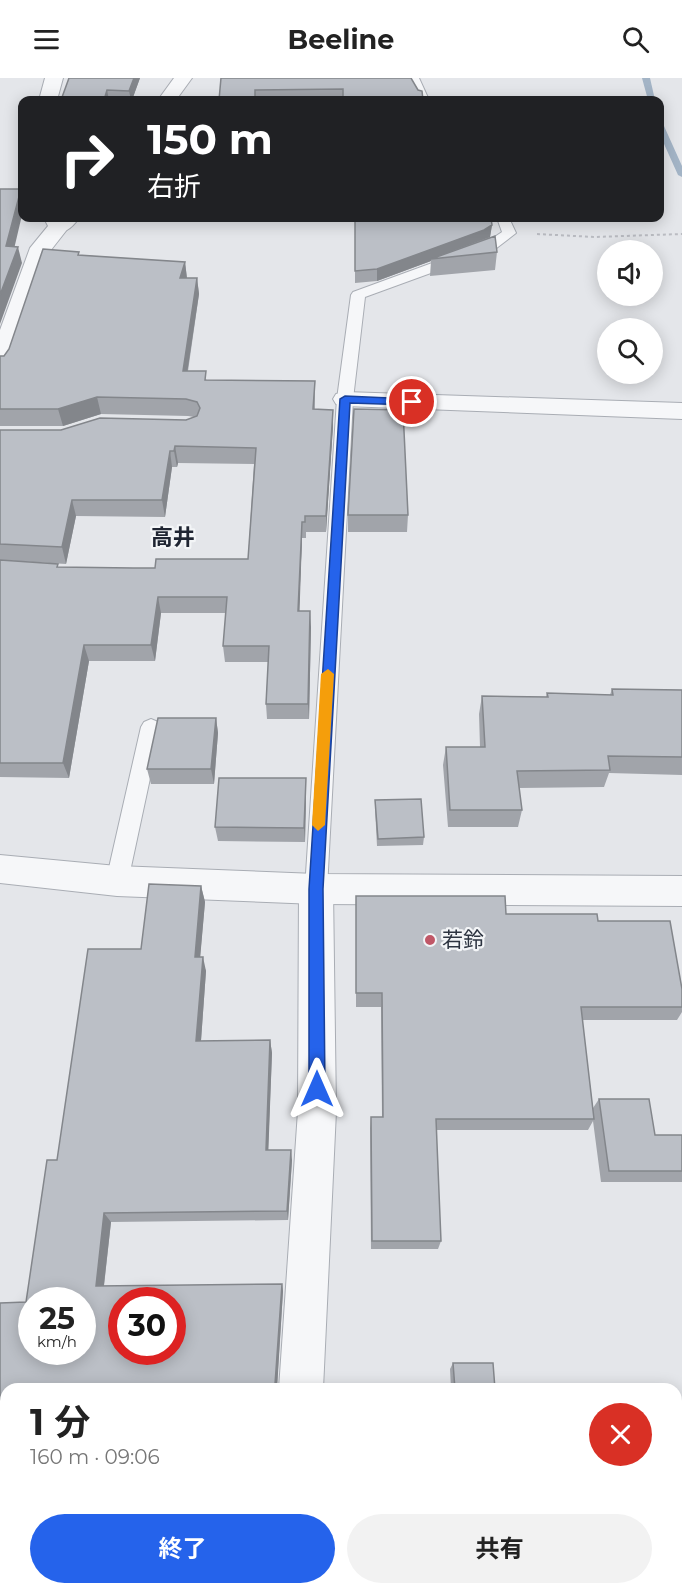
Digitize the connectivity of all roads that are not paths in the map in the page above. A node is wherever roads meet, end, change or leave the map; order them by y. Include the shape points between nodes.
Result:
1 (54, 78) edge
2 (183, 78) edge
3 (413, 78) edge
4 (49, 96) edge
5 (171, 96) edge
6 (422, 96) edge
7 (60, 222) edge
8 (505, 222) edge
9 (0, 365) edge
10 (345, 399) junction
11 (682, 411) edge
12 (151, 727) dead end
13 (0, 868) edge
14 (117, 881) junction
15 (316, 889) junction
16 (682, 891) edge
17 (301, 1383) edge

1 - 4 street
2 - 5 street
3 - 6 lane
7 - 9 street via 41,248
8 - 10 lane via 509,233 489,247 358,295
10 - 11 street
10 - 15 lane
12 - 14 lane
13 - 14 street
14 - 15 street
15 - 16 street
15 - 17 street via 317,1111

